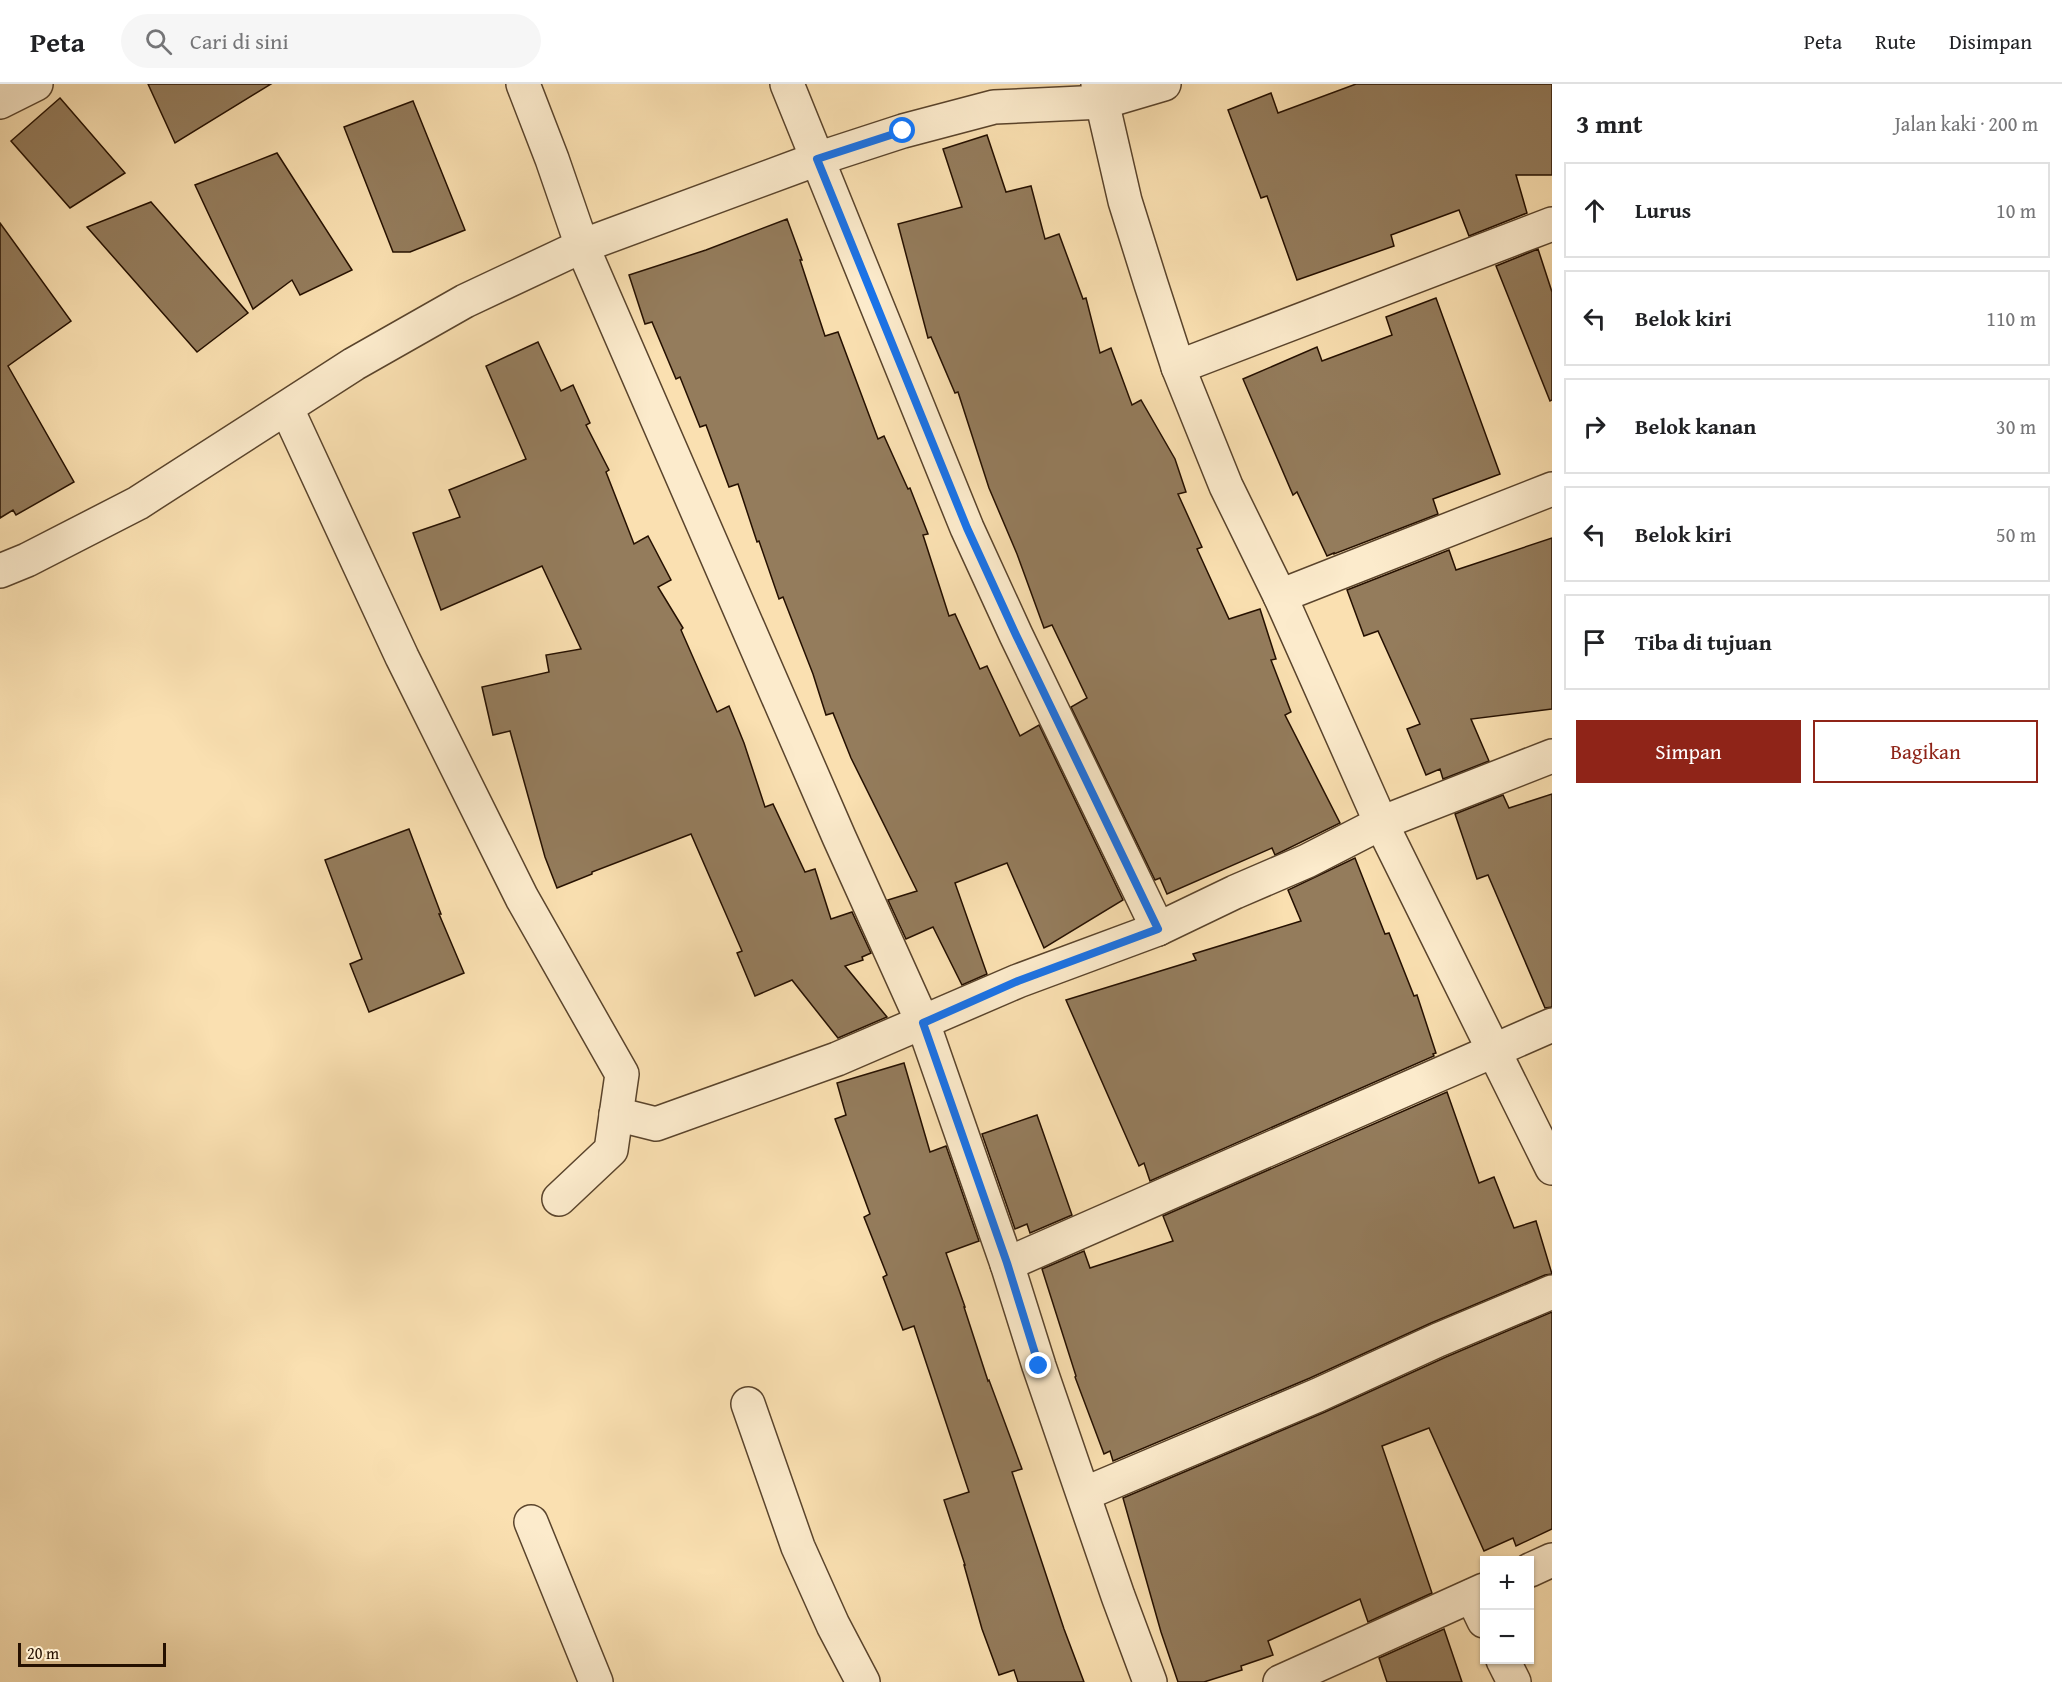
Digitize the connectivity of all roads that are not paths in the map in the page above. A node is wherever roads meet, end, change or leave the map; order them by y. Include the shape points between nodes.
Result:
1 (36, 84) edge
2 (523, 84) edge
3 (787, 84) edge
4 (1164, 84) edge
5 (1101, 93) edge
6 (0, 102) edge
7 (817, 159) junction
8 (1552, 224) edge
9 (582, 246) junction
10 (1178, 367) junction
11 (287, 408) junction
12 (1552, 489) edge
13 (0, 571) edge
14 (1280, 596) junction
15 (1552, 756) edge
16 (1381, 823) junction
17 (1158, 929) junction
18 (923, 1023) junction
19 (1552, 1025) edge
20 (1492, 1051) junction
21 (616, 1114) junction
22 (1552, 1168) edge
23 (559, 1199) dead end
24 (1007, 1263) junction
25 (1552, 1292) edge
26 (748, 1404) dead end
27 (1084, 1494) junction
28 (531, 1522) dead end
29 (1552, 1560) edge
30 (1534, 1568) edge
31 (1480, 1602) edge
32 (1505, 1664) edge
33 (596, 1682) edge
34 (863, 1682) edge
35 (1150, 1682) edge
36 (1280, 1682) edge
37 (1514, 1682) edge

1 - 6 street
2 - 9 street
3 - 7 street
4 - 5 street
5 - 7 street via 994,107
5 - 10 street via 1125,201
7 - 9 street
7 - 17 street via 967,528
8 - 10 street
9 - 11 street via 465,301 354,364
9 - 18 street
10 - 14 street via 1226,486
11 - 13 street via 138,503
11 - 21 street via 402,657 506,866 622,1074
12 - 14 street
14 - 16 street
15 - 16 street
16 - 17 street
16 - 20 street
17 - 18 street via 1018,981
18 - 21 street via 837,1059 656,1124
18 - 24 street
19 - 20 street
20 - 22 street
20 - 24 street
21 - 23 street via 611,1150
24 - 27 street
25 - 27 street
26 - 34 street via 798,1547
27 - 35 street
28 - 33 street
29 - 30 street
31 - 36 street
32 - 37 street

